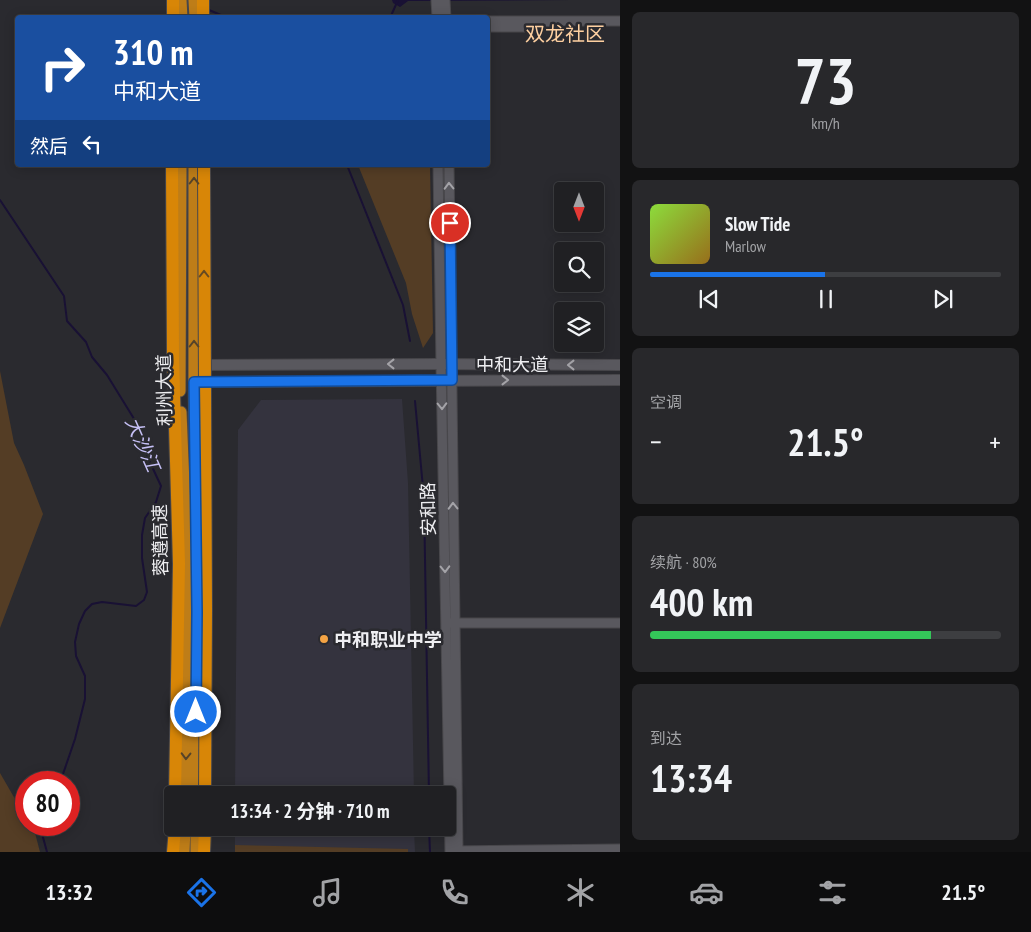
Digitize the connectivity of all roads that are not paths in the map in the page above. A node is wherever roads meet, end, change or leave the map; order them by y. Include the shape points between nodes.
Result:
1 (173, 0) edge
2 (182, 0) edge
3 (194, 0) edge
4 (203, 0) edge
5 (436, 0) edge
6 (445, 0) edge
7 (173, 15) edge
8 (182, 15) edge
9 (195, 15) edge
10 (203, 15) edge
11 (436, 15) edge
12 (446, 15) edge
13 (490, 21) edge
14 (620, 21) edge
15 (490, 27) edge
16 (620, 27) edge
17 (172, 167) edge
18 (181, 167) edge
19 (194, 167) edge
20 (204, 167) edge
21 (438, 167) edge
22 (449, 167) edge
23 (441, 364) junction
24 (452, 364) junction
25 (194, 365) junction
26 (620, 365) edge
27 (441, 380) junction
28 (452, 380) junction
29 (620, 380) edge
30 (194, 382) junction
31 (450, 623) junction
32 (620, 623) edge
33 (175, 786) edge
34 (185, 786) edge
35 (196, 786) edge
36 (205, 786) edge
37 (174, 836) edge
38 (184, 836) edge
39 (196, 836) edge
40 (205, 836) edge
41 (620, 849) edge
42 (173, 852) edge
43 (184, 852) edge
44 (196, 852) edge
45 (204, 852) edge
46 (454, 852) edge

1 - 7 highway
2 - 8 highway
3 - 9 highway
4 - 10 highway
5 - 11 street
6 - 12 street
13 - 14 street
15 - 16 street
17 - 33 highway, 蓉遵高速 via 179,564
18 -> 34 highway, 利州大道 via 179,382 188,582
25 -> 19 highway, 利州大道
36 -> 20 highway, bridge
21 - 23 street, 安和路
24 -> 22 street, 安和路
23 - 24 main road, 中和大道
23 -> 25 main road, 中和大道
23 - 27 street, 安和路
26 -> 24 main road, 中和大道
24 - 28 street, 安和路
25 - 30 highway, 利州大道
27 - 28 main road, 中和大道
27 - 30 main road, 中和大道
27 -> 31 street, 安和路
28 -> 29 main road, 中和大道
31 -> 28 street, 安和路
30 - 35 highway, 利州大道
31 - 32 street
31 - 46 street, 安和路
37 - 42 highway
38 - 43 highway
39 - 44 highway
40 - 45 highway
41 - 46 street

